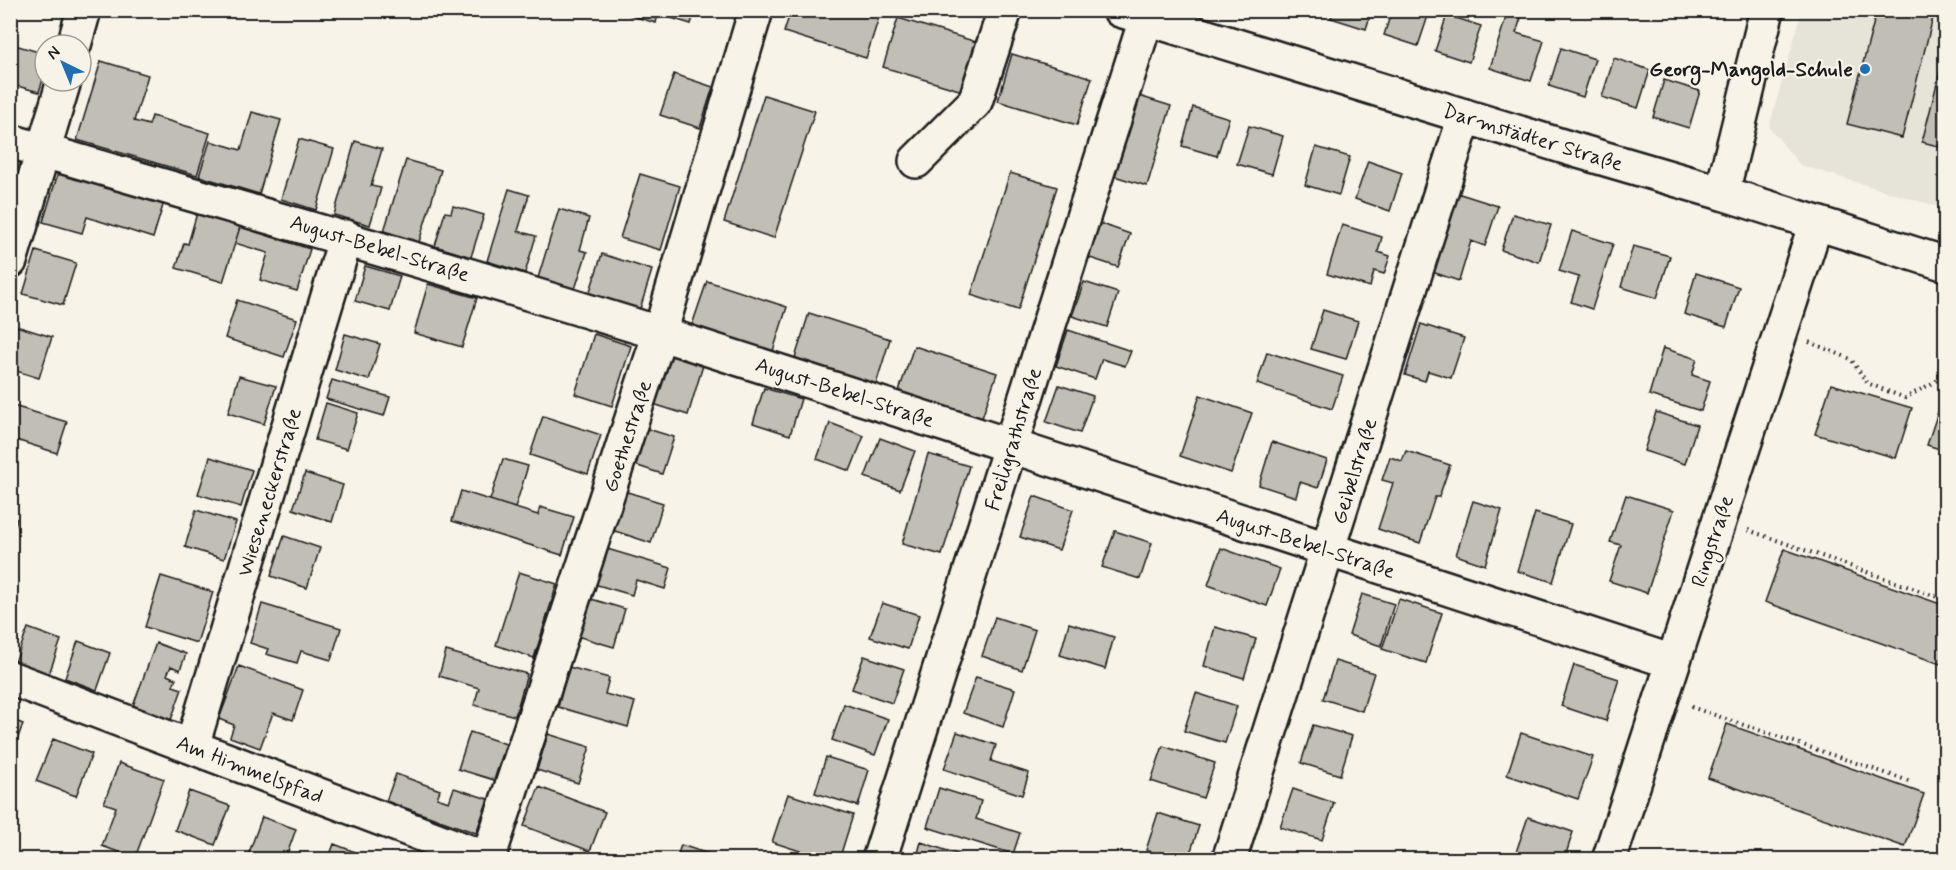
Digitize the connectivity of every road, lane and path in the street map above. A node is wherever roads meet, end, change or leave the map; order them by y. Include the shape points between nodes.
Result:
1 (84, 10) edge
2 (756, 10) edge
3 (1005, 10) edge
4 (1767, 10) edge
5 (1133, 15) edge
6 (77, 33) edge
7 (61, 93) edge
8 (1465, 116) junction
9 (10, 141) edge
10 (45, 151) junction
11 (916, 161) dead end
12 (1722, 194) junction
13 (1816, 223) junction
14 (346, 237) junction
15 (10, 261) edge
16 (1946, 264) edge
17 (1781, 330) junction
18 (660, 333) junction
19 (1946, 383) edge
20 (1012, 445) junction
21 (1719, 520) junction
22 (1329, 551) junction
23 (1946, 600) edge
24 (1673, 662) junction
25 (10, 678) edge
26 (1662, 697) junction
27 (192, 746) junction
28 (1909, 781) dead end
29 (489, 859) edge
30 (879, 860) edge
31 (1229, 860) edge
32 (1609, 860) edge

1 - 6 street
2 - 18 street, Goethestraße
3 - 11 street via 975,102
4 - 12 street
5 - 8 street, Darmstädter Straße
5 - 20 street, Freiligrathstraße
7 - 10 street
8 - 12 street, Darmstädter Straße
8 - 22 street, Geibelstraße
9 - 10 street, August-Bebel-Straße
10 - 14 street, August-Bebel-Straße
10 - 15 street
12 - 13 street, Darmstädter Straße
13 - 16 street, Darmstädter Straße
13 - 17 street, Ringstraße
14 - 18 street, August-Bebel-Straße
14 - 27 street, Wieseneckerstraße
17 - 19 path via 1851,359 1866,383 1905,398 1938,380
17 - 21 street, Ringstraße
18 - 20 street, August-Bebel-Straße
18 - 29 street, Goethestraße
20 - 22 street, August-Bebel-Straße
20 - 30 street, Freiligrathstraße
21 - 23 path
21 - 24 street, Ringstraße
22 - 24 street, August-Bebel-Straße
22 - 31 street, Geibelstraße
24 - 26 street, Ringstraße
25 - 27 street, Am Himmelspfad
26 - 28 path
26 - 32 street, Ringstraße
27 - 29 street, Am Himmelspfad

